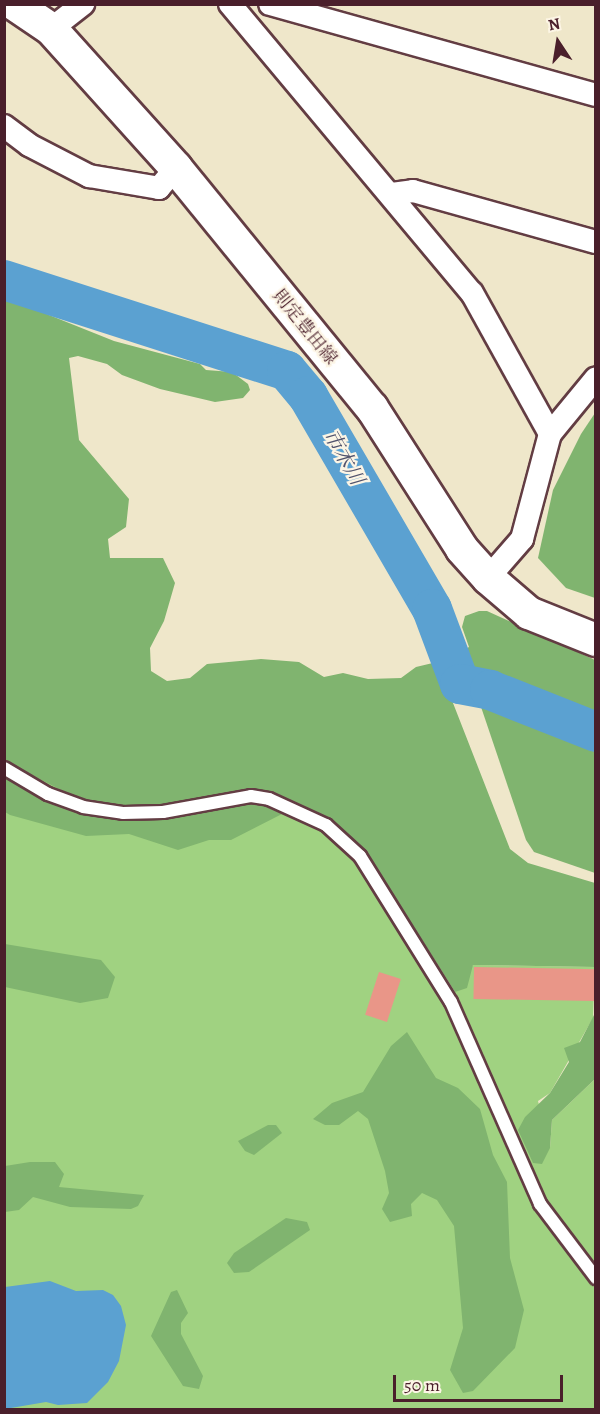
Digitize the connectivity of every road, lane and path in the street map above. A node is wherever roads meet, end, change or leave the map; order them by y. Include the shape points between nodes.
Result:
1 (14, 4) edge
2 (83, 4) edge
3 (230, 4) edge
4 (270, 4) edge
5 (51, 29) junction
6 (596, 95) edge
7 (4, 126) edge
8 (176, 168) junction
9 (392, 194) junction
10 (596, 242) edge
11 (596, 378) edge
12 (550, 434) junction
13 (488, 578) junction
14 (596, 640) edge
15 (4, 768) edge
16 (596, 1278) edge

1 - 5 main road, 則定豊田線
2 - 5 street
3 - 9 street
4 - 6 street
5 - 8 main road, 則定豊田線
7 - 8 street via 29,145 89,176 159,188
8 - 13 main road, 則定豊田線 via 372,408 462,549
9 - 10 street via 413,191
9 - 12 street via 472,293
11 - 12 street
12 - 13 street via 522,539
13 - 14 main road, 則定豊田線 via 529,612
15 - 16 lane via 48,794 83,807 123,813 163,812 251,796 269,799 326,825 360,856 451,1002 540,1204

